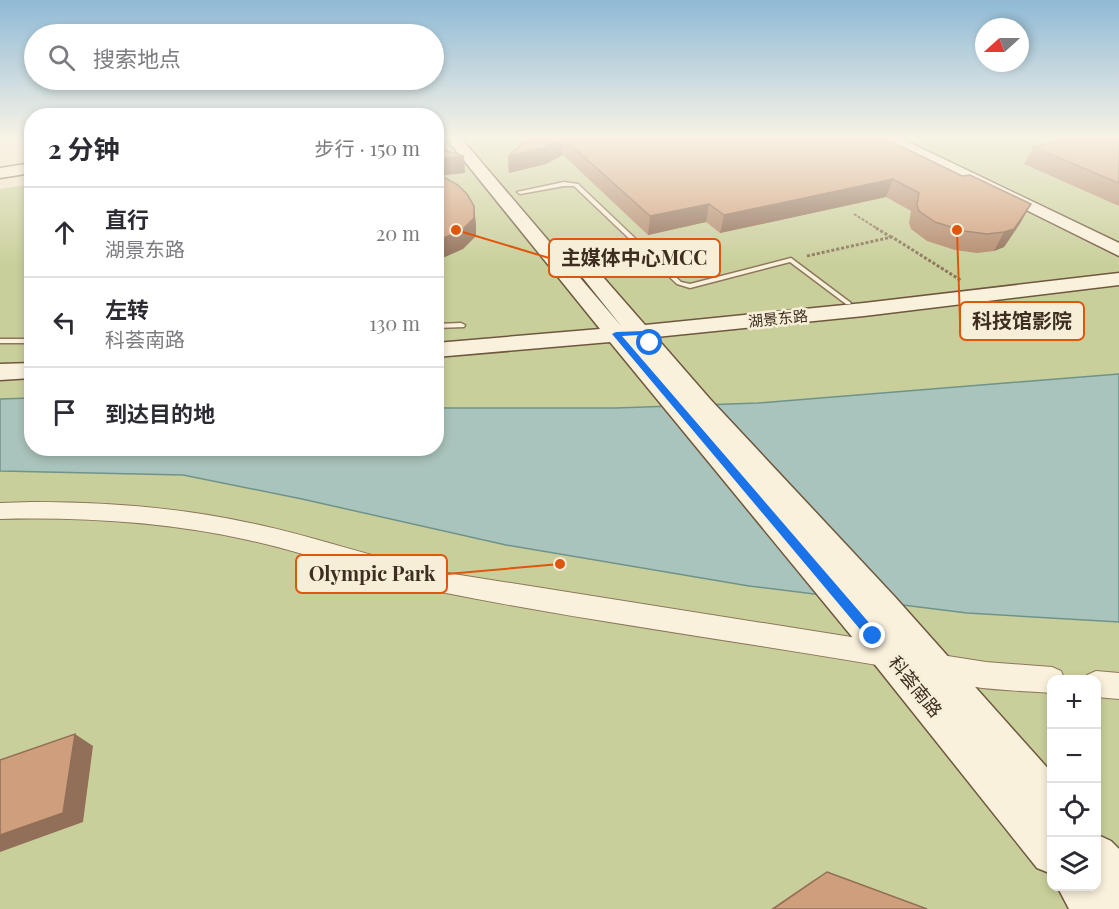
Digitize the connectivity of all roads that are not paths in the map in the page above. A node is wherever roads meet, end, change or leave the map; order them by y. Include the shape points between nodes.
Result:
1 (490, 179) edge
2 (509, 179) edge
3 (973, 179) edge
4 (520, 192) junction
5 (1119, 250) edge
6 (1119, 269) edge
7 (1119, 279) edge
8 (848, 303) junction
9 (461, 325) dead end
10 (444, 326) edge
11 (624, 328) junction
12 (444, 339) edge
13 (24, 340) edge
14 (0, 341) edge
15 (444, 349) edge
16 (24, 356) edge
17 (0, 358) edge
18 (24, 370) edge
19 (0, 372) edge
20 (689, 407) junction
21 (0, 511) edge
22 (888, 654) junction
23 (932, 665) junction
24 (1047, 680) edge
25 (1101, 684) edge
26 (1119, 686) edge
27 (1047, 798) edge
28 (1047, 847) edge
29 (1101, 861) edge
30 (1119, 882) edge
31 (1083, 891) edge
32 (1098, 909) edge

1 - 11 street, 科荟南路
2 - 4 street, 科荟南路
3 - 5 street
4 - 8 lane via 576,185 679,283 690,286 791,260
4 - 11 street, 科荟南路
6 - 8 street, 湖景东路
7 - 11 street, 湖景东路 via 932,304
8 - 11 street, 湖景东路
9 - 10 lane
11 - 12 street, 湖景东路
11 - 15 street, 湖景东路
11 - 20 street, 科荟南路
13 - 14 lane
16 - 17 street
18 - 19 street
20 - 22 street, 科荟南路
20 - 23 street, 科荟南路 via 883,608
21 - 22 street via 142,515 248,531 439,582
22 - 23 street
22 - 28 street, 科荟南路
23 - 24 street via 986,675
23 - 27 street, 科荟南路
25 - 26 street
29 - 30 street
31 - 32 street

